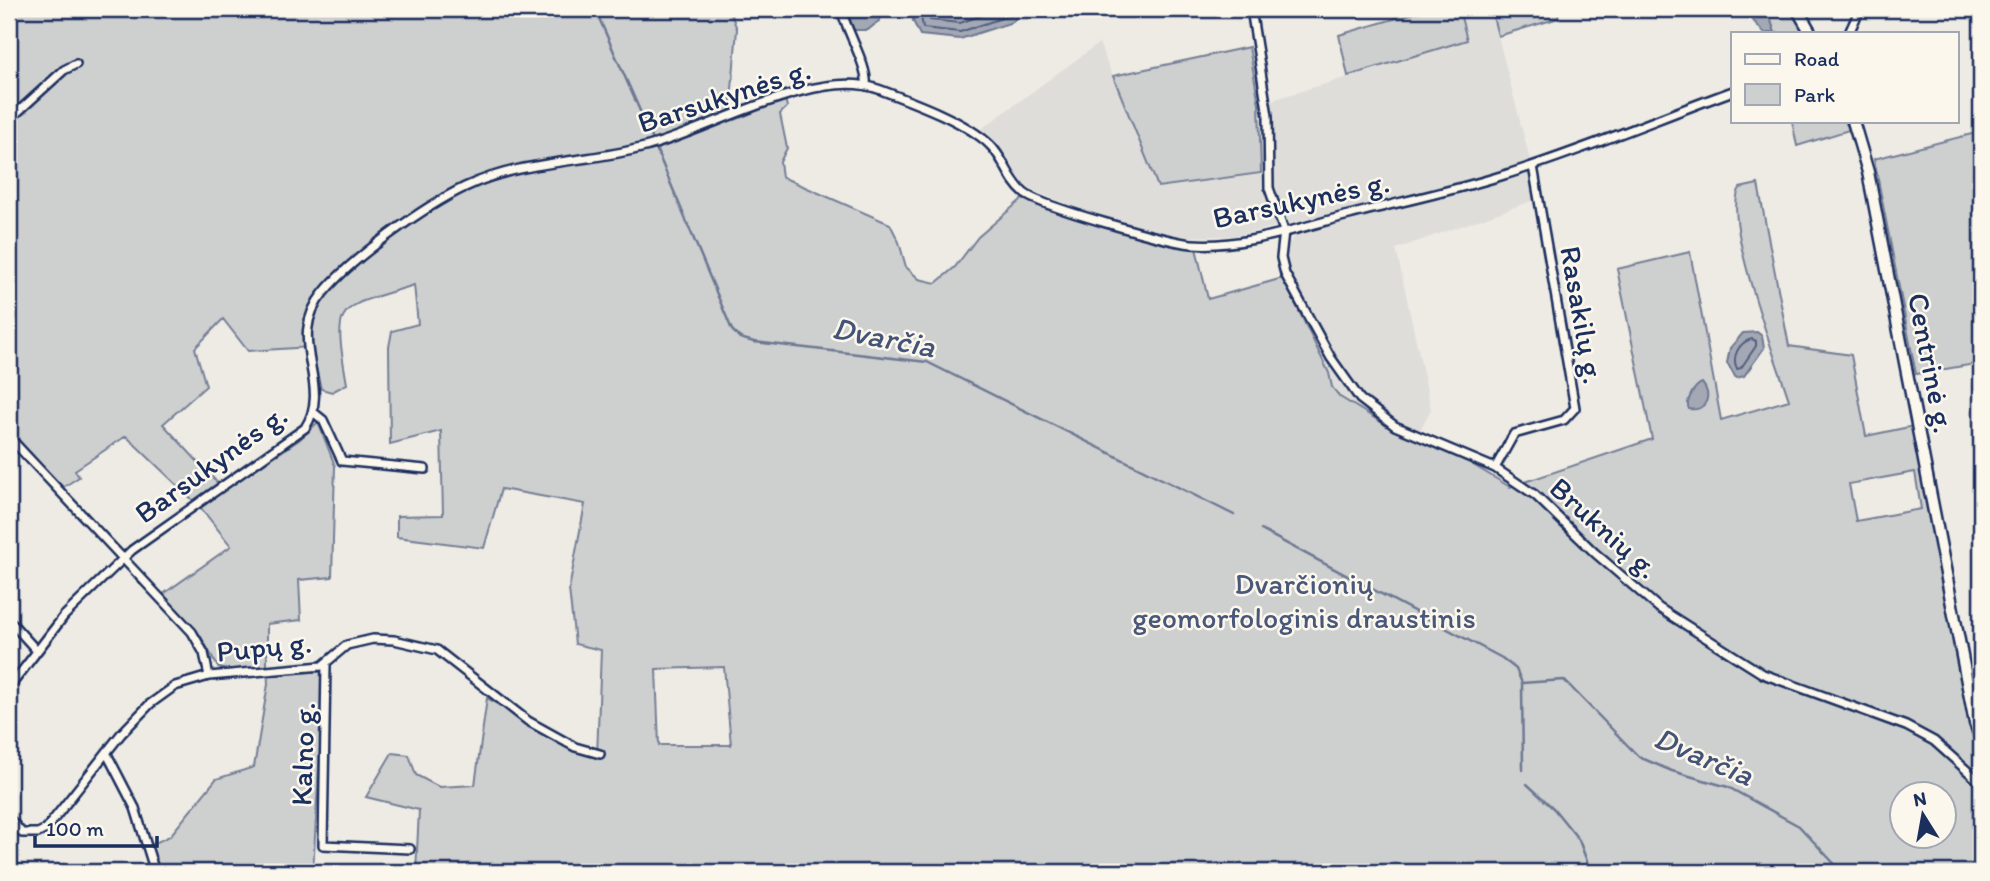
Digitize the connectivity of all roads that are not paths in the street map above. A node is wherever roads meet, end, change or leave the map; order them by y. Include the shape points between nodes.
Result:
1 (14, 9) edge
2 (841, 9) edge
3 (1251, 9) edge
4 (1797, 9) edge
5 (1860, 9) edge
6 (9, 13) edge
7 (1810, 32) edge
8 (1849, 32) edge
9 (76, 64) dead end
10 (866, 86) junction
11 (1731, 92) edge
12 (9, 119) edge
13 (1853, 122) edge
14 (1533, 166) junction
15 (1284, 231) junction
16 (313, 412) junction
17 (9, 437) edge
18 (1495, 468) junction
19 (425, 469) dead end
20 (124, 558) junction
21 (9, 620) edge
22 (37, 651) junction
23 (326, 665) junction
24 (209, 676) junction
25 (9, 688) edge
26 (1981, 739) edge
27 (107, 754) junction
28 (600, 754) dead end
29 (1981, 783) edge
30 (9, 818) edge
31 (410, 849) dead end
32 (155, 872) edge

1 - 6 street
2 - 10 street via 865,70
3 - 15 street via 1268,116 1269,188
4 - 7 main road
5 - 8 street
9 - 12 street
10 - 15 street, Barsukynės g. via 976,133 999,154 1023,193 1040,200 1190,244
10 - 16 street, Barsukynės g. via 818,86 640,149 487,178 417,215 339,277 314,307 306,327
11 - 14 street, Barsukynės g.
13 - 26 main road, Centrinė g. via 1873,198
14 - 15 street, Barsukynės g.
14 - 18 street, Rasakilų g. via 1575,408 1564,420 1514,434
15 - 18 street, Bruknių g. via 1281,258 1285,274 1331,358 1360,399 1395,426
16 - 19 street via 323,420 342,461
16 - 20 street, Barsukynės g. via 300,433 157,530
17 - 20 street
18 - 29 street, Bruknių g. via 1535,495 1670,615 1763,674 1906,726 1934,741
20 - 22 street, Barsukynės g. via 86,591
20 - 24 street via 192,632 204,653
21 - 22 street
22 - 25 street, Barsukynės g.
23 - 24 street, Pupų g.
23 - 28 street, Pupų g. via 348,645 365,641 425,645 446,655 528,721 575,747
23 - 31 street, Kalno g. via 323,845
24 - 27 street, Pupų g. via 163,692
27 - 30 street, Pupų g. via 46,829 22,833
27 - 32 street via 135,808

